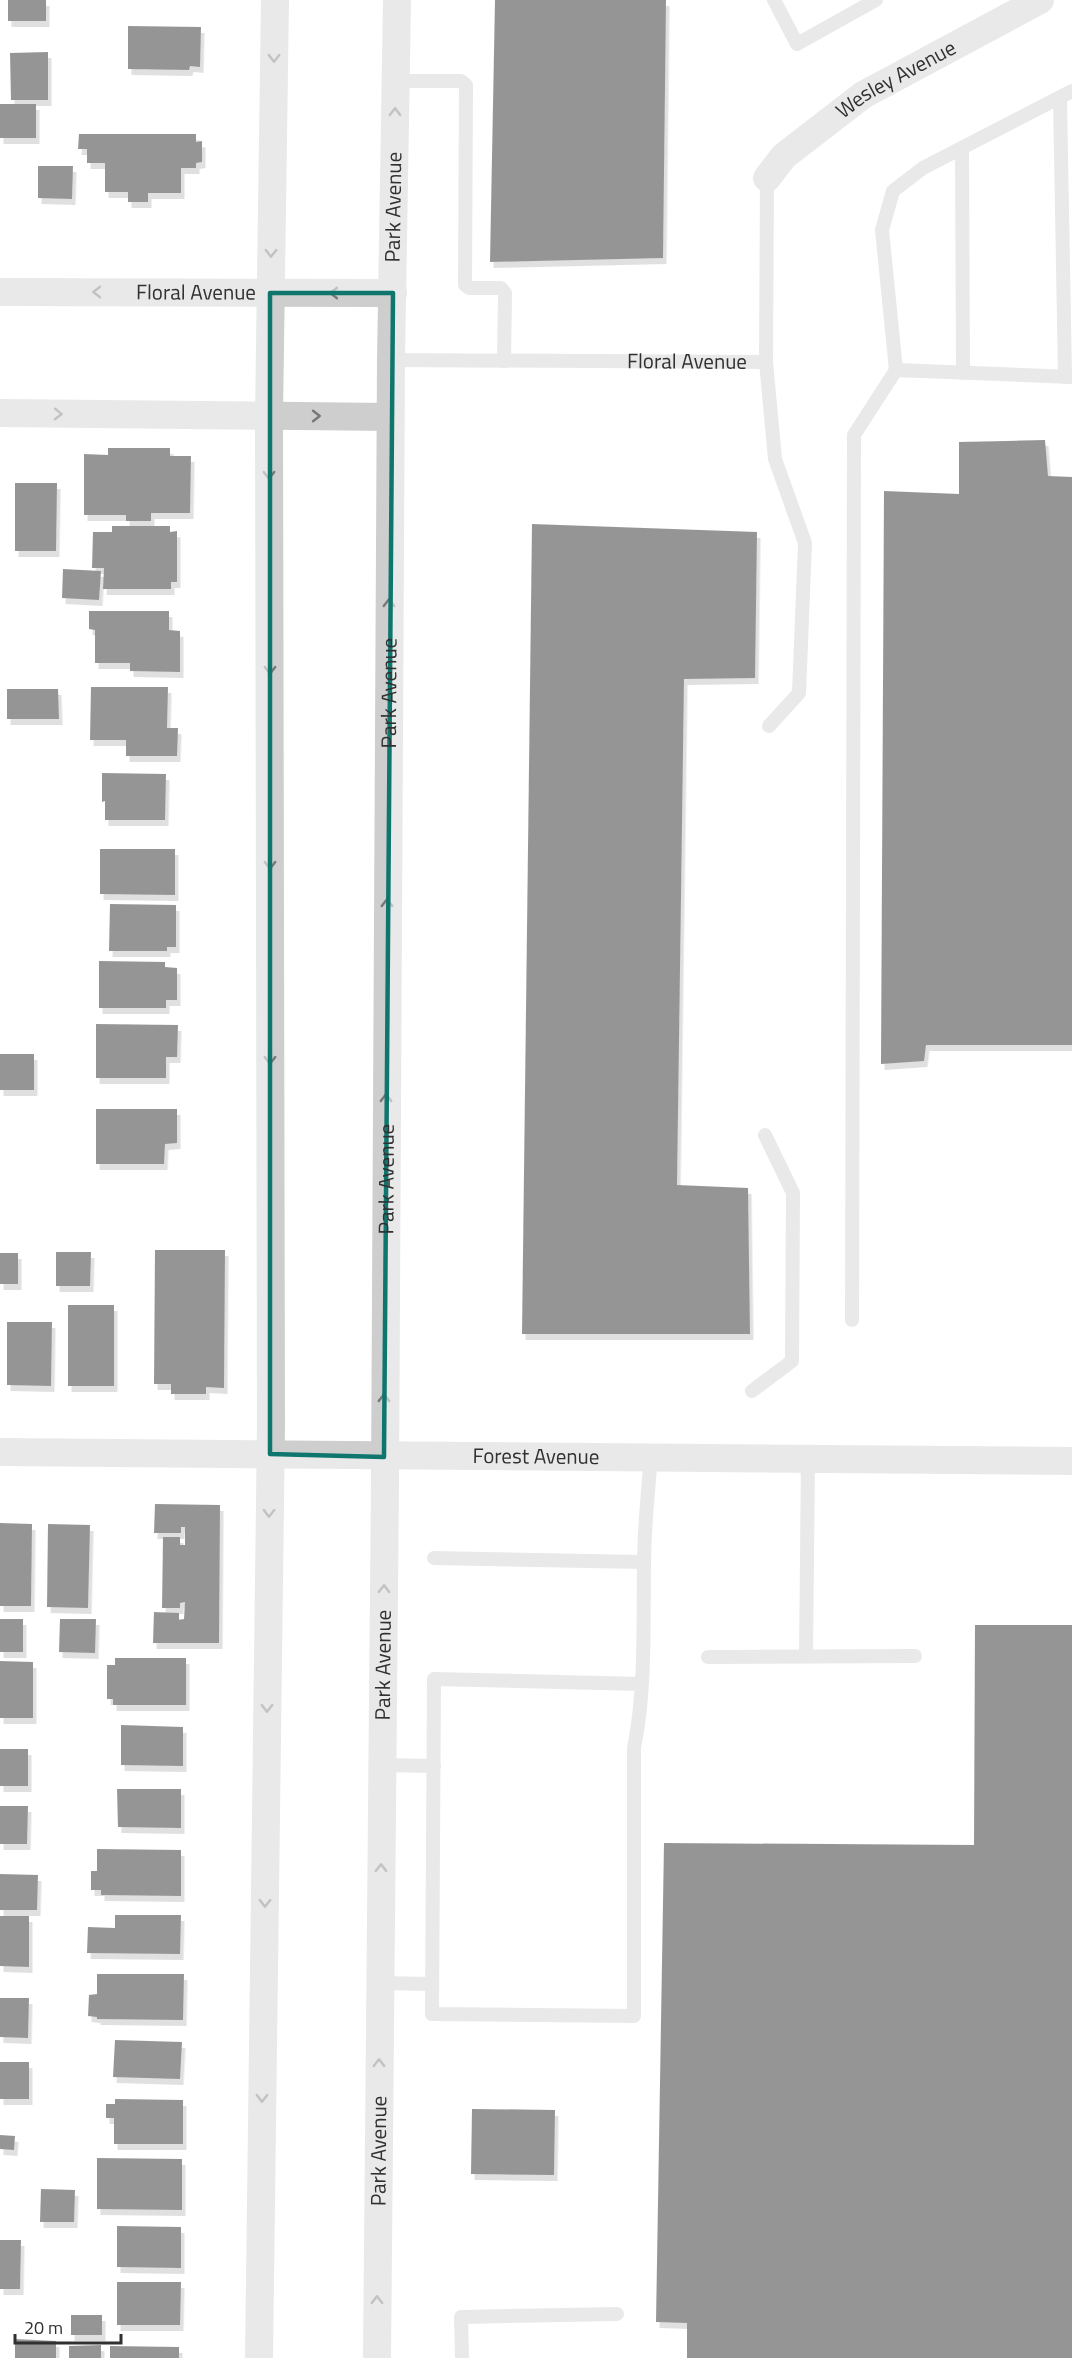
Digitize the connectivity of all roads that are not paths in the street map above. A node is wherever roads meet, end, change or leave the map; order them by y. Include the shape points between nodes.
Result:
1 (275, 0) edge
2 (397, 0) edge
3 (774, 0) edge
4 (876, 0) edge
5 (1040, 0) edge
6 (396, 81) junction
7 (1066, 94) edge
8 (962, 148) junction
9 (767, 178) joint
10 (0, 292) edge
11 (270, 293) junction
12 (393, 293) junction
13 (391, 360) junction
14 (504, 361) junction
15 (766, 362) junction
16 (896, 370) junction
17 (963, 373) junction
18 (1069, 377) edge
19 (0, 413) edge
20 (269, 416) junction
21 (390, 417) junction
22 (769, 726) dead end
23 (765, 1135) dead end
24 (852, 1320) dead end
25 (752, 1391) dead end
26 (0, 1452) edge
27 (270, 1454) junction
28 (384, 1456) junction
29 (651, 1456) junction
30 (808, 1458) junction
31 (1072, 1461) edge
32 (434, 1558) dead end
33 (644, 1562) junction
34 (806, 1656) junction
35 (915, 1656) dead end
36 (708, 1657) dead end
37 (642, 1684) junction
38 (382, 1765) junction
39 (434, 1766) junction
40 (380, 1983) junction
41 (432, 1984) junction
42 (617, 2314) dead end
43 (259, 2358) edge
44 (377, 2358) edge
45 (462, 2358) edge

1 -> 11 street
2 - 6 street, Park Avenue
3 - 4 lane via 796,44
5 - 9 street, Wesley Avenue via 863,95 784,156
12 -> 6 street, Park Avenue
6 - 14 lane via 461,81 466,85 465,285 501,288 505,293
7 - 8 lane
7 - 18 lane
8 - 16 lane via 923,168 893,191 882,230
8 - 17 lane
9 - 15 lane
11 -> 10 street, Floral Avenue
12 -> 11 street, Floral Avenue
11 - 20 street
12 - 13 street, Park Avenue
13 - 14 lane, Floral Avenue
13 - 21 street, Park Avenue
14 - 15 lane, Floral Avenue
15 - 22 lane via 775,459 805,543 799,693
16 - 17 lane
16 - 24 lane via 854,435
17 - 18 lane
19 -> 20 street
20 -> 21 street
20 -> 27 street
28 -> 21 street, Park Avenue
23 - 25 lane via 793,1193 792,1361
26 - 27 street, Forest Avenue
27 - 28 street, Forest Avenue
27 -> 43 street
28 - 29 street, Forest Avenue
38 -> 28 street, Park Avenue
29 - 30 street, Forest Avenue
29 - 33 lane
30 - 31 street, Forest Avenue
30 - 34 lane
32 - 33 lane
33 - 37 lane
34 - 35 lane
34 - 36 lane
37 - 39 lane via 434,1679
37 - 41 lane via 634,1748 634,2016 432,2014
38 - 39 lane
40 -> 38 street, Park Avenue
39 - 41 lane
40 - 41 lane
44 -> 40 street, Park Avenue
42 - 45 lane via 461,2318

